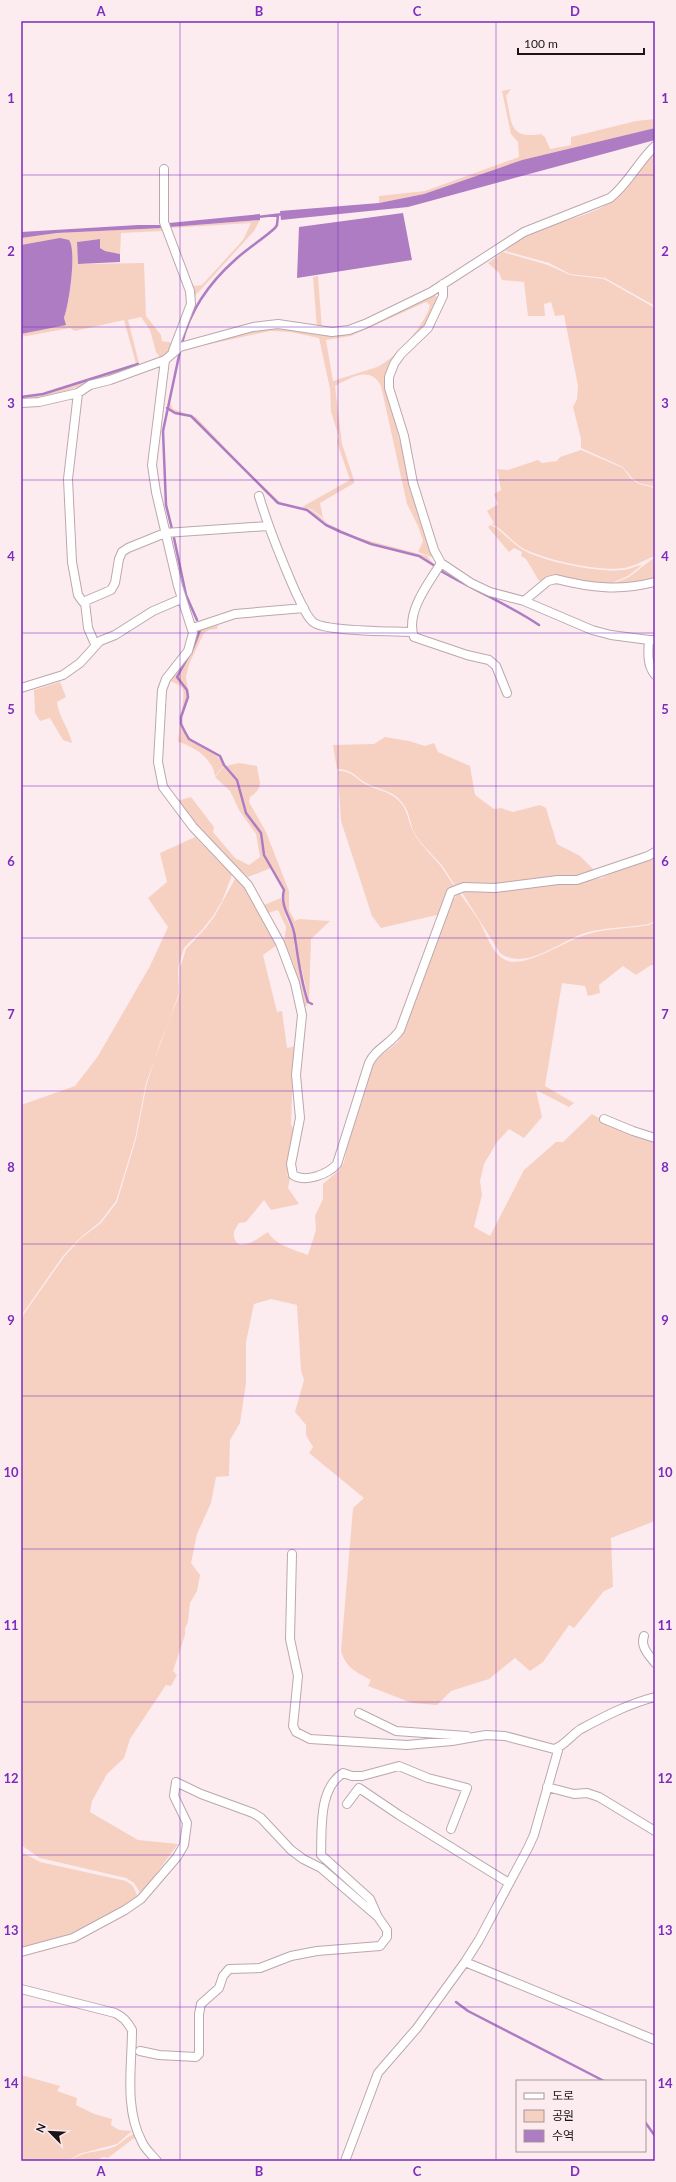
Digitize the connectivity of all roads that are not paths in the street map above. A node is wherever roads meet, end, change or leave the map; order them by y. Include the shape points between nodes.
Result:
1 (655, 146) edge
2 (164, 169) dead end
3 (443, 284) junction
4 (172, 354) junction
5 (165, 360) junction
6 (78, 393) junction
7 (21, 403) edge
8 (260, 496) dead end
9 (268, 526) junction
10 (165, 533) junction
11 (441, 563) junction
12 (655, 582) edge
13 (181, 600) junction
14 (524, 601) junction
15 (85, 602) junction
16 (304, 608) junction
17 (193, 628) junction
18 (412, 632) junction
19 (652, 640) edge
20 (95, 644) junction
21 (655, 675) edge
22 (21, 688) edge
23 (507, 693) dead end
24 (655, 852) edge
25 (604, 1119) dead end
26 (655, 1138) edge
27 (292, 1554) dead end
28 (644, 1636) dead end
29 (655, 1663) edge
30 (655, 1697) edge
31 (359, 1713) dead end
32 (476, 1736) junction
33 (559, 1747) junction
34 (547, 1787) junction
35 (347, 1804) dead end
36 (451, 1829) dead end
37 (655, 1830) edge
38 (509, 1883) junction
39 (378, 1917) junction
40 (21, 1952) edge
41 (465, 1962) junction
42 (21, 1989) edge
43 (655, 2040) edge
44 (135, 2051) junction
45 (157, 2161) edge
46 (345, 2161) edge

1 - 3 street via 617,193 610,198 524,232
2 - 4 street via 164,222 190,290 191,304
3 - 4 street via 401,307 348,330 332,332 278,324 262,326 180,347
3 - 11 street via 443,296 428,328 401,354 389,377 389,388 404,436 413,483 434,550
4 - 5 street
5 - 6 street via 90,385
5 - 10 street via 152,466
6 - 7 street via 39,402
6 - 15 street via 68,479 72,562 78,595
8 - 9 street
9 - 10 street
9 - 16 street
10 - 13 street
10 - 15 street via 122,552 111,590
11 - 14 street via 490,592
11 - 18 street via 421,594
12 - 14 street via 634,587 612,588 556,579 548,581
13 - 17 street
13 - 20 street via 153,611 116,635
14 - 19 street via 592,630
15 - 20 street via 88,628
16 - 17 street via 235,614
16 - 18 street via 313,622 320,625 356,630
17 - 24 street via 188,650 166,679 162,690 159,775 165,791 193,827 248,885 290,965 302,1015 296,1075 300,1118 291,1167 292,1173 297,1177 318,1176 337,1164 368,1063 373,1053 392,1040 400,1030 451,892 464,887 495,888 585,879
18 - 23 street via 414,637 489,660 496,666
19 - 21 street via 649,666
20 - 22 street via 80,663 63,675
25 - 26 street via 633,1132
27 - 32 street via 290,1639 298,1676 293,1726 296,1732 310,1739 407,1745
28 - 29 street via 644,1648
30 - 33 street via 622,1708 580,1730
31 - 32 street via 396,1731
32 - 33 street via 509,1736 546,1748
33 - 34 street
34 - 37 street via 599,1797
34 - 38 street via 534,1835
35 - 38 street via 359,1788
36 - 39 street via 467,1788 428,1778 399,1766 362,1776 343,1773 338,1776 325,1800 321,1855 370,1900
38 - 41 street
39 - 40 street via 321,1868 303,1860 291,1850 261,1818 176,1782 174,1796 187,1824 184,1845 141,1899 73,1938
39 - 44 street via 387,1930 387,1937 380,1946 317,1951 291,1956 260,1968 229,1969 223,1976 219,1988 202,2004 199,2014 199,2054 196,2057
41 - 43 street
41 - 46 street via 413,2033 378,2073
42 - 44 street via 122,2016 132,2030
44 - 45 street via 133,2117 142,2143

